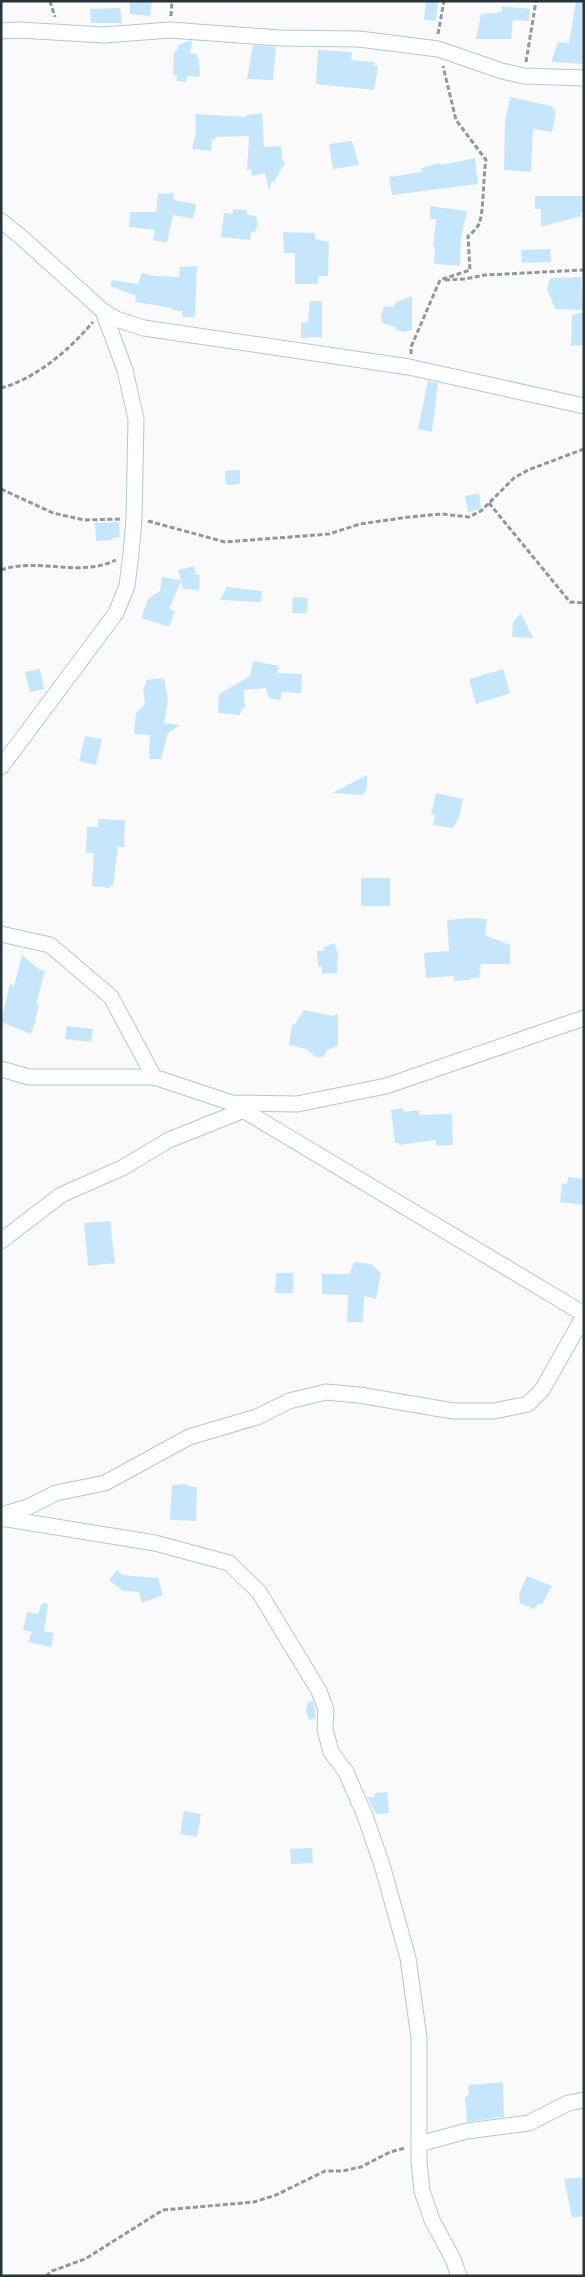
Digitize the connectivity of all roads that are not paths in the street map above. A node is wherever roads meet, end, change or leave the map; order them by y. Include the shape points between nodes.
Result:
1 (1, 32) edge
2 (584, 78) edge
3 (1, 221) edge
4 (103, 311) junction
5 (584, 406) edge
6 (1, 767) edge
7 (1, 934) edge
8 (584, 1018) edge
9 (1, 1069) edge
10 (154, 1077) junction
11 (238, 1106) junction
12 (1, 1241) edge
13 (584, 1315) edge
14 (1, 1517) edge
15 (584, 2100) edge
16 (418, 2144) junction
17 (458, 2276) edge

1 - 2 street via 20,30 104,35 170,30 280,38 359,39 438,49 524,76
3 - 4 street
4 - 5 street via 144,328 410,367
4 - 6 street via 125,370 136,419 134,519 127,586 116,612
7 - 10 street via 50,945 111,997
8 - 11 street via 386,1086 297,1104
9 - 10 street via 29,1076
10 - 11 street
11 - 12 street via 169,1140 122,1168 61,1195
11 - 13 street
13 - 14 street via 542,1390 528,1404 494,1410 453,1411 326,1392 289,1401 256,1417 189,1437 106,1483 56,1493
14 - 16 street via 155,1543 229,1562 260,1592 319,1691 326,1710 325,1729 331,1752 346,1772 365,1816 397,1914 408,1958 419,2038
15 - 16 street via 568,2103 529,2123 467,2131
16 - 17 street via 422,2191

